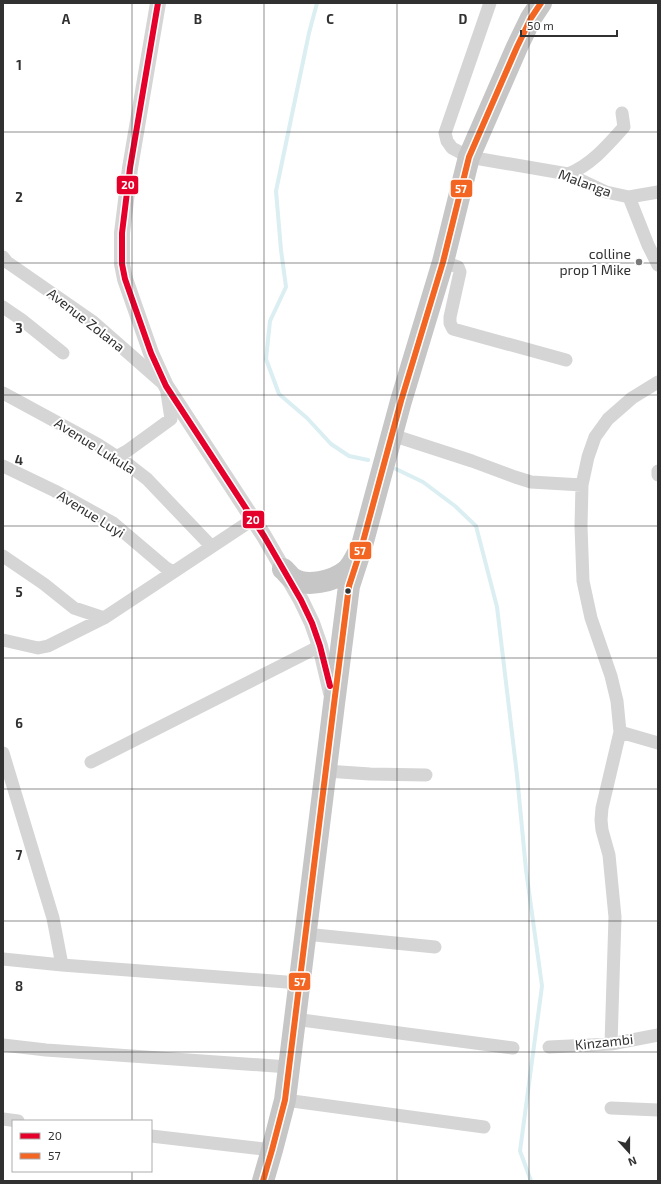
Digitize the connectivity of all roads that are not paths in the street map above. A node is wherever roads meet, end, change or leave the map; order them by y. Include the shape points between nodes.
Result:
1 (158, 3) edge
2 (490, 3) edge
3 (540, 3) edge
4 (622, 113) dead end
5 (468, 157) junction
6 (568, 174) junction
7 (658, 192) edge
8 (629, 197) junction
9 (3, 257) edge
10 (443, 262) junction
11 (658, 265) edge
12 (3, 307) edge
13 (63, 353) dead end
14 (566, 360) dead end
15 (658, 382) edge
16 (166, 386) junction
17 (3, 393) edge
18 (392, 435) junction
19 (116, 457) junction
20 (3, 466) edge
21 (658, 471) edge
22 (658, 474) edge
23 (582, 486) junction
24 (252, 520) junction
25 (211, 546) junction
26 (361, 549) junction
27 (3, 556) edge
28 (284, 568) junction
29 (173, 572) junction
30 (104, 618) junction
31 (3, 640) edge
32 (320, 646) junction
33 (334, 704) junction
34 (620, 732) junction
35 (658, 743) edge
36 (3, 753) edge
37 (91, 762) dead end
38 (326, 771) junction
39 (426, 775) dead end
40 (305, 934) junction
41 (435, 947) dead end
42 (3, 959) edge
43 (62, 965) junction
44 (299, 983) junction
45 (294, 1019) junction
46 (658, 1035) edge
47 (611, 1044) junction
48 (3, 1045) edge
49 (549, 1047) dead end
50 (513, 1048) dead end
51 (289, 1067) junction
52 (285, 1100) junction
53 (611, 1108) dead end
54 (658, 1110) edge
55 (484, 1127) dead end
56 (152, 1136) edge
57 (272, 1150) junction
58 (263, 1181) edge

1 - 16 street via 130,168 122,233 122,264 151,353
2 - 5 street via 445,133 452,148
3 - 5 highway via 517,47
4 - 6 street via 624,127 603,150 579,170
5 - 6 street, Malanga
5 - 10 highway
6 - 8 street, Malanga via 606,192
7 - 8 street
8 - 11 street, Malanga
9 - 16 street, Avenue Zolana via 92,321
10 - 14 street via 458,267 460,272 450,317 453,329
10 - 18 highway
12 - 13 street
15 - 23 street via 632,398 608,419 595,437
16 - 19 street via 171,419
16 - 24 street
17 - 19 street, Avenue Lukula via 98,444
18 - 23 street via 531,482
18 - 26 highway
19 - 25 street, Avenue Lukula via 147,479
20 - 29 street, Avenue Luyi via 113,523
21 - 22 street
23 - 34 street via 583,581 590,618 616,695
24 - 25 street
24 - 28 street
25 - 29 street
26 - 28 highway via 347,570 330,580 304,582 292,578
26 - 33 highway via 350,586
27 - 30 street via 74,608
28 - 32 street via 312,623
29 - 30 street
30 - 31 street via 48,646 38,648
32 - 33 street
32 - 37 street
33 - 38 highway
34 - 35 street
34 - 47 street via 601,820 610,855 615,917
36 - 43 street via 53,918
38 - 39 street
38 - 40 highway
40 - 41 street
40 - 44 highway
42 - 43 street
43 - 44 street
44 - 45 highway
45 - 50 street
45 - 51 highway
46 - 47 street, Kinzambi
47 - 49 street, Kinzambi
48 - 51 street
51 - 52 highway
52 - 55 street
52 - 57 highway
53 - 54 street
56 - 57 street
57 - 58 highway

